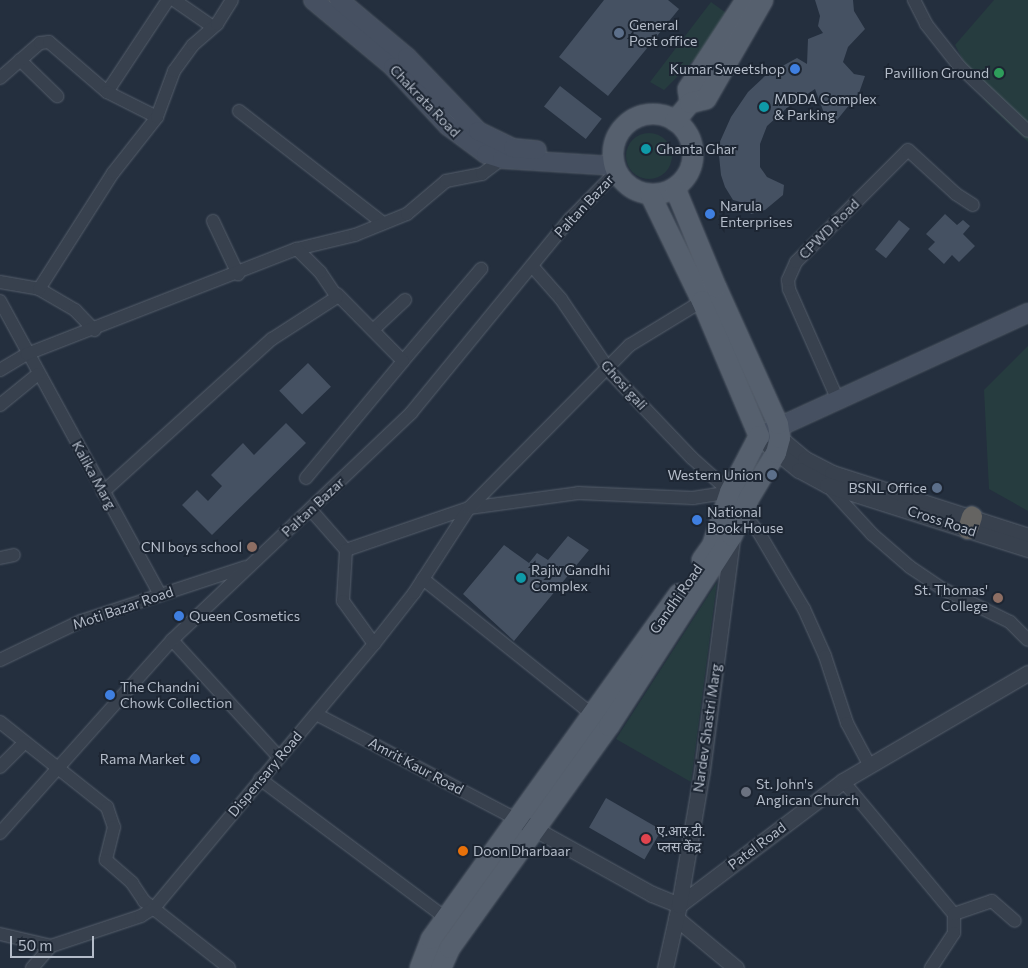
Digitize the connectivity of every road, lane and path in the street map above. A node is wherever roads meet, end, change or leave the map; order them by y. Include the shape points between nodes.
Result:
1 (168, 0) edge
2 (174, 0) edge
3 (232, 0) edge
4 (313, 0) edge
5 (339, 0) edge
6 (746, 0) edge
7 (763, 0) edge
8 (914, 0) edge
9 (213, 27) junction
10 (20, 60) junction
11 (0, 78) edge
12 (107, 92) junction
13 (57, 96) dead end
14 (690, 103) junction
15 (239, 111) dead end
16 (157, 117) junction
17 (676, 121) junction
18 (1028, 131) edge
19 (502, 159) junction
20 (615, 164) junction
21 (675, 188) junction
22 (650, 194) junction
23 (973, 205) dead end
24 (213, 221) dead end
25 (383, 223) junction
26 (297, 249) junction
27 (532, 266) junction
28 (482, 269) dead end
29 (238, 274) junction
30 (0, 282) edge
31 (39, 289) junction
32 (337, 294) junction
33 (405, 300) dead end
34 (0, 301) edge
35 (702, 301) junction
36 (1028, 313) edge
37 (94, 330) junction
38 (373, 330) junction
39 (27, 354) junction
40 (403, 361) junction
41 (606, 367) junction
42 (0, 370) edge
43 (38, 374) junction
44 (837, 398) junction
45 (0, 404) edge
46 (759, 436) junction
47 (778, 438) junction
48 (306, 478) dead end
49 (827, 484) junction
50 (103, 492) junction
51 (730, 492) junction
52 (469, 508) junction
53 (310, 510) junction
54 (743, 514) junction
55 (970, 523) junction
56 (732, 536) junction
57 (1028, 536) edge
58 (1028, 549) edge
59 (346, 550) junction
60 (14, 555) dead end
61 (0, 558) edge
62 (250, 565) junction
63 (422, 579) junction
64 (160, 595) junction
65 (172, 640) junction
66 (1028, 640) edge
67 (374, 644) junction
68 (0, 660) edge
69 (1028, 673) edge
70 (316, 714) junction
71 (594, 716) junction
72 (0, 722) edge
73 (24, 742) junction
74 (279, 757) junction
75 (57, 766) junction
76 (870, 766) junction
77 (0, 767) edge
78 (260, 779) junction
79 (843, 781) junction
80 (516, 819) junction
81 (534, 830) junction
82 (0, 833) edge
83 (154, 908) junction
84 (678, 912) junction
85 (954, 914) junction
86 (446, 918) junction
87 (1015, 921) dead end
88 (0, 934) edge
89 (51, 946) junction
90 (32, 968) edge
91 (229, 968) edge
92 (420, 968) edge
93 (441, 968) edge
94 (665, 968) edge
95 (736, 968) edge
96 (931, 968) edge

1 - 12 street
2 - 9 street
3 - 9 street
4 - 19 main road, Chakrata Road via 393,67 468,144
5 - 20 main road, Chakrata Road via 407,57 478,131 493,140 513,148
6 - 14 main road via 688,88
7 - 14 main road via 706,99
8 - 18 street via 926,24 960,67
9 - 16 street via 193,45 174,70
10 - 11 street
10 - 12 street via 40,43 48,42
10 - 13 street
12 - 16 street
14 - 17 main road
15 - 25 street
16 - 31 street via 113,173
17 - 20 main road via 664,116 639,117 620,132
17 - 21 main road via 685,130 694,154 685,179
19 - 20 main road, Chakrata Road
19 - 25 street via 482,174 446,181 411,212
20 - 22 main road via 630,187
20 - 27 street, Paltan Bazar
21 - 22 main road
21 - 47 main road
22 - 35 main road
23 - 44 street, CPWD Road via 956,194 908,150 796,262 788,280 789,289
24 - 29 street
25 - 26 street via 355,235
26 - 29 street
26 - 32 street
27 - 41 street, Ghosi gali via 561,299
27 - 53 street, Paltan Bazar via 411,413
28 - 40 street
29 - 37 street
30 - 31 street
31 - 37 street via 75,310
32 - 38 street
32 - 50 street via 272,339
33 - 38 street
34 - 39 street, Kalika Marg
35 - 41 street, Dispensary Road via 630,344
35 - 46 main road
36 - 44 main road
37 - 39 street
38 - 40 street
39 - 42 street
39 - 43 street, Kalika Marg
40 - 48 street
41 - 51 street, Ghosi gali via 692,458
41 - 52 street, Dispensary Road
43 - 45 street
43 - 50 street, Kalika Marg
44 - 47 main road
46 - 47 main road
46 - 51 main road, Gandhi Road
47 - 49 street, Cross Road
47 - 54 main road, Gandhi Road
47 - 55 street, Cross Road via 832,473
49 - 55 street, Cross Road
49 - 66 street via 872,534 910,567 943,589 1010,622
50 - 64 street, Kalika Marg
51 - 52 street via 693,498 578,493
51 - 71 main road, Gandhi Road via 712,546
52 - 59 street
52 - 63 street, Dispensary Road
53 - 59 street
53 - 62 street, Paltan Bazar
54 - 56 main road, Gandhi Road
54 - 76 street via 758,531 804,609 825,656 847,723
55 - 57 street, Cross Road
55 - 58 street, Cross Road
56 - 81 main road, Gandhi Road via 608,726
56 - 84 street, Nardev Shastri Marg via 702,770
59 - 67 street via 343,601
60 - 61 street
62 - 64 street, Moti Bazar Road
62 - 65 street, Paltan Bazar
63 - 67 street, Dispensary Road
63 - 71 street
64 - 68 street, Moti Bazar Road via 81,621
65 - 74 street
65 - 75 street, Paltan Bazar
67 - 70 street, Dispensary Road
69 - 76 street, Patel Road
70 - 74 street, Dispensary Road
70 - 80 street, Amrit Kaur Road
71 - 80 main road, Gandhi Road
72 - 73 street
73 - 75 street
73 - 77 street
74 - 78 street, Dispensary Road
75 - 82 street, Paltan Bazar
75 - 83 street via 112,813 114,827 106,860
76 - 79 street, Patel Road
78 - 83 street, Dispensary Road
78 - 86 street
79 - 84 street, Patel Road
79 - 85 street
80 - 81 street
80 - 86 main road, Gandhi Road
81 - 84 street via 652,894
81 - 93 main road, Gandhi Road via 450,948
83 - 89 street, Dispensary Road via 141,916
83 - 91 street
84 - 94 street, Nardev Shastri Marg
84 - 95 street
85 - 87 street via 992,901
85 - 96 street via 954,933
86 - 92 main road, Gandhi Road via 431,939
88 - 89 street
89 - 90 street

